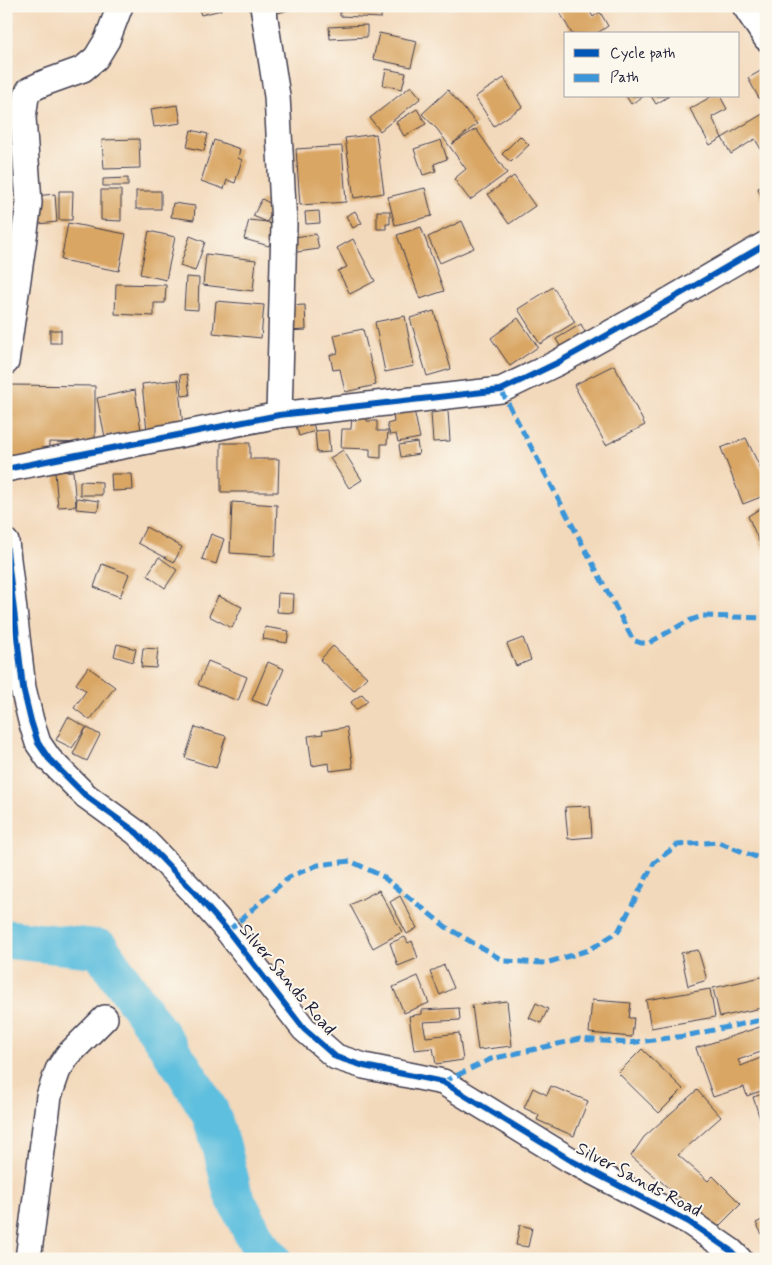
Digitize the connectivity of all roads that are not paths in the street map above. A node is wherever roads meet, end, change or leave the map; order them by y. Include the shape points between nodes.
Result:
1 (120, 6) edge
2 (263, 6) edge
3 (744, 6) edge
4 (766, 38) edge
5 (766, 244) edge
6 (6, 362) edge
7 (279, 416) junction
8 (6, 469) edge
9 (6, 542) edge
10 (105, 1018) dead end
11 (28, 1259) edge
12 (739, 1259) edge

1 - 6 street via 96,58 83,69 29,90 26,96 23,118 29,203
2 - 7 street via 277,96 284,225
3 - 4 street
5 - 7 street via 557,363 501,390
7 - 8 street
9 - 12 street, Silver Sands Road via 23,688 38,743 86,796 136,832 192,891 228,931 304,1029 336,1057 443,1082 572,1161 689,1222
10 - 11 street via 68,1054 48,1096

